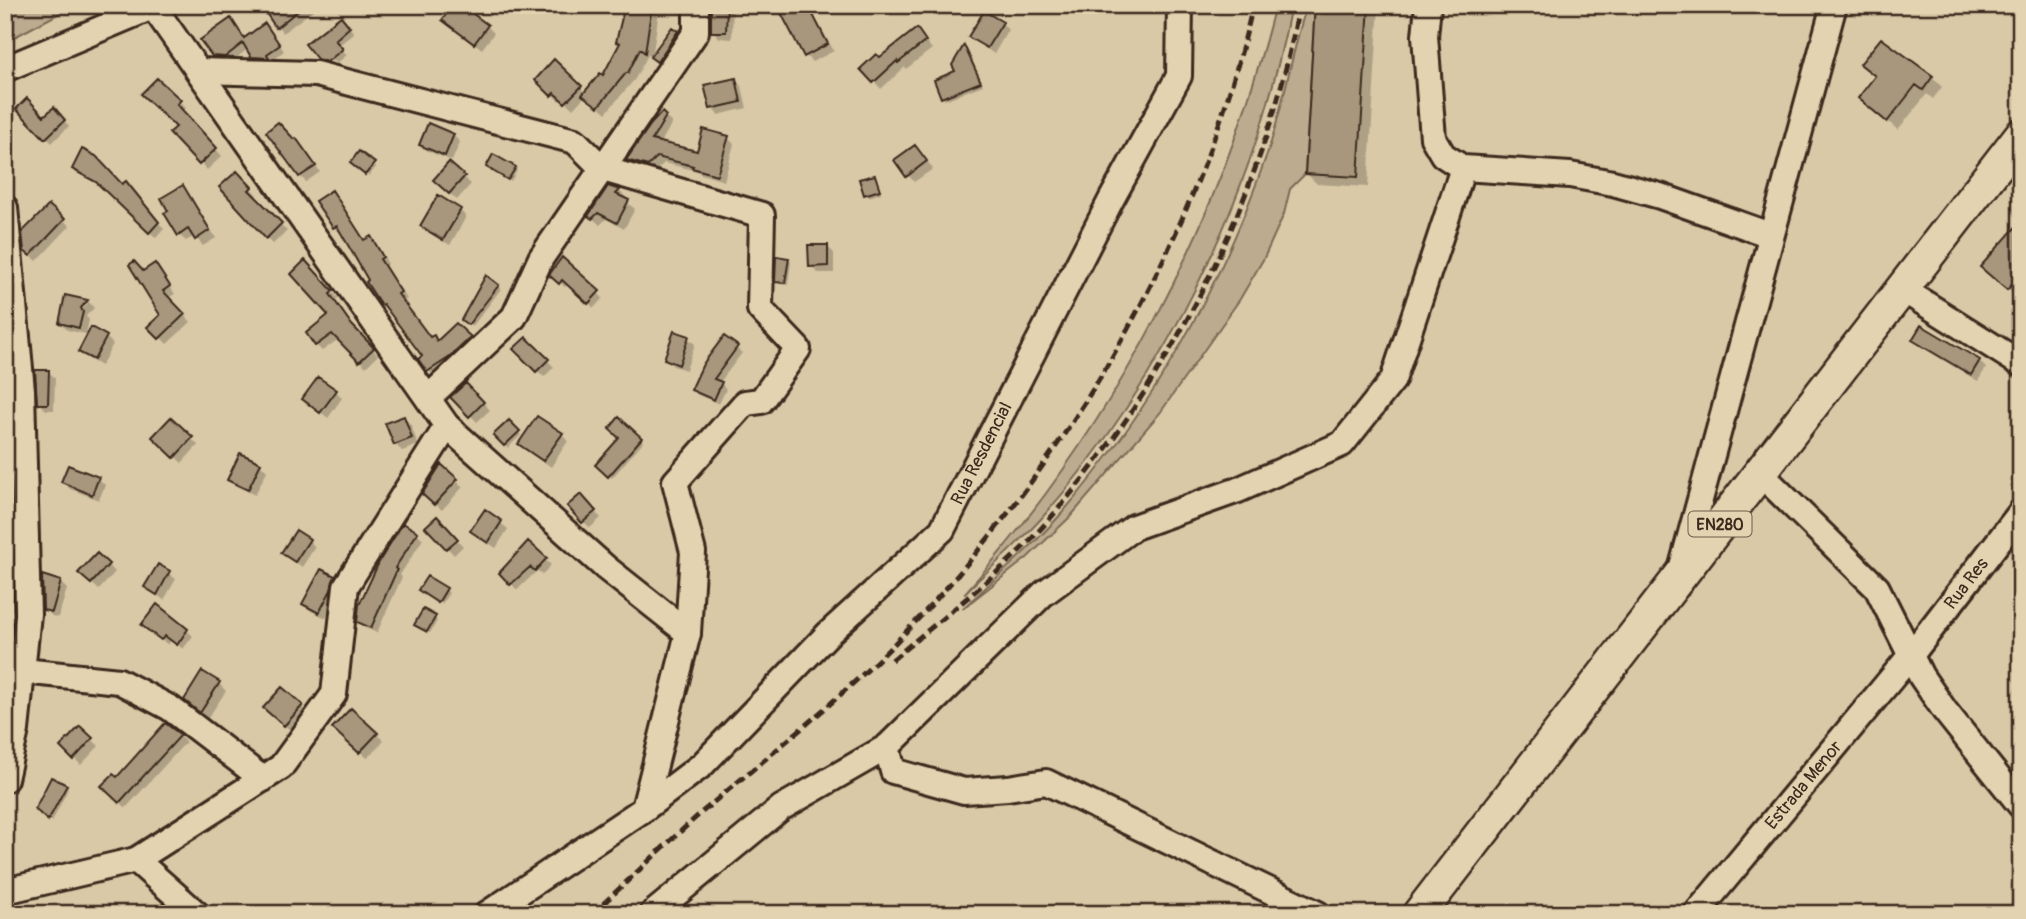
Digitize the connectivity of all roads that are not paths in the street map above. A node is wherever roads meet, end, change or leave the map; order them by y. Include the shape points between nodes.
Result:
1 (696, 5) edge
2 (1180, 5) edge
3 (1427, 5) edge
4 (1834, 5) edge
5 (154, 6) edge
6 (5, 69) edge
7 (198, 71) junction
8 (2021, 135) edge
9 (1464, 168) junction
10 (603, 170) junction
11 (5, 208) edge
12 (1770, 235) junction
13 (1902, 289) junction
14 (2021, 364) edge
15 (428, 398) junction
16 (447, 426) junction
17 (1760, 473) junction
18 (2021, 512) edge
19 (1679, 578) junction
20 (688, 633) junction
21 (1910, 655) junction
22 (14, 666) edge
23 (887, 747) junction
24 (5, 779) edge
25 (263, 779) junction
26 (2021, 806) edge
27 (644, 809) junction
28 (135, 860) junction
29 (5, 891) edge
30 (197, 914) edge
31 (487, 914) edge
32 (652, 914) edge
33 (1318, 914) edge
34 (1419, 914) edge
35 (1696, 914) edge

1 - 10 street via 696,32
2 - 27 street, Rua Resdencial via 1178,76 942,530 829,633 702,765
3 - 9 street via 1433,138 1443,155
4 - 12 street
5 - 6 street
5 - 7 street
7 - 10 street via 316,74 575,141
7 - 15 street
8 - 13 main road, EN280
9 - 12 street via 1570,174 1613,183
9 - 23 street via 1393,380 1342,444 1238,490 1134,527 1043,594
10 - 15 street via 541,258 513,317
10 - 20 street via 762,215 760,309 798,349 761,401 745,403 676,482 693,552
11 - 22 street via 22,390 28,614
12 - 19 street
13 - 14 street
13 - 17 main road, EN280
15 - 16 street
16 - 20 street via 606,568
16 - 25 street via 346,586 334,694 281,767
17 - 19 main road, EN280
17 - 21 street via 1877,588
18 - 21 street, Rua Res
19 - 34 main road, EN280
20 - 27 street
21 - 26 street via 1945,711
21 - 35 street, Estrada Menor
22 - 24 street via 16,730
22 - 25 street via 119,681 170,709
23 - 32 street via 781,808
23 - 33 street via 893,771 964,792 1046,782
25 - 28 street
27 - 31 street, Rua Resdencial
28 - 29 street
28 - 30 street

